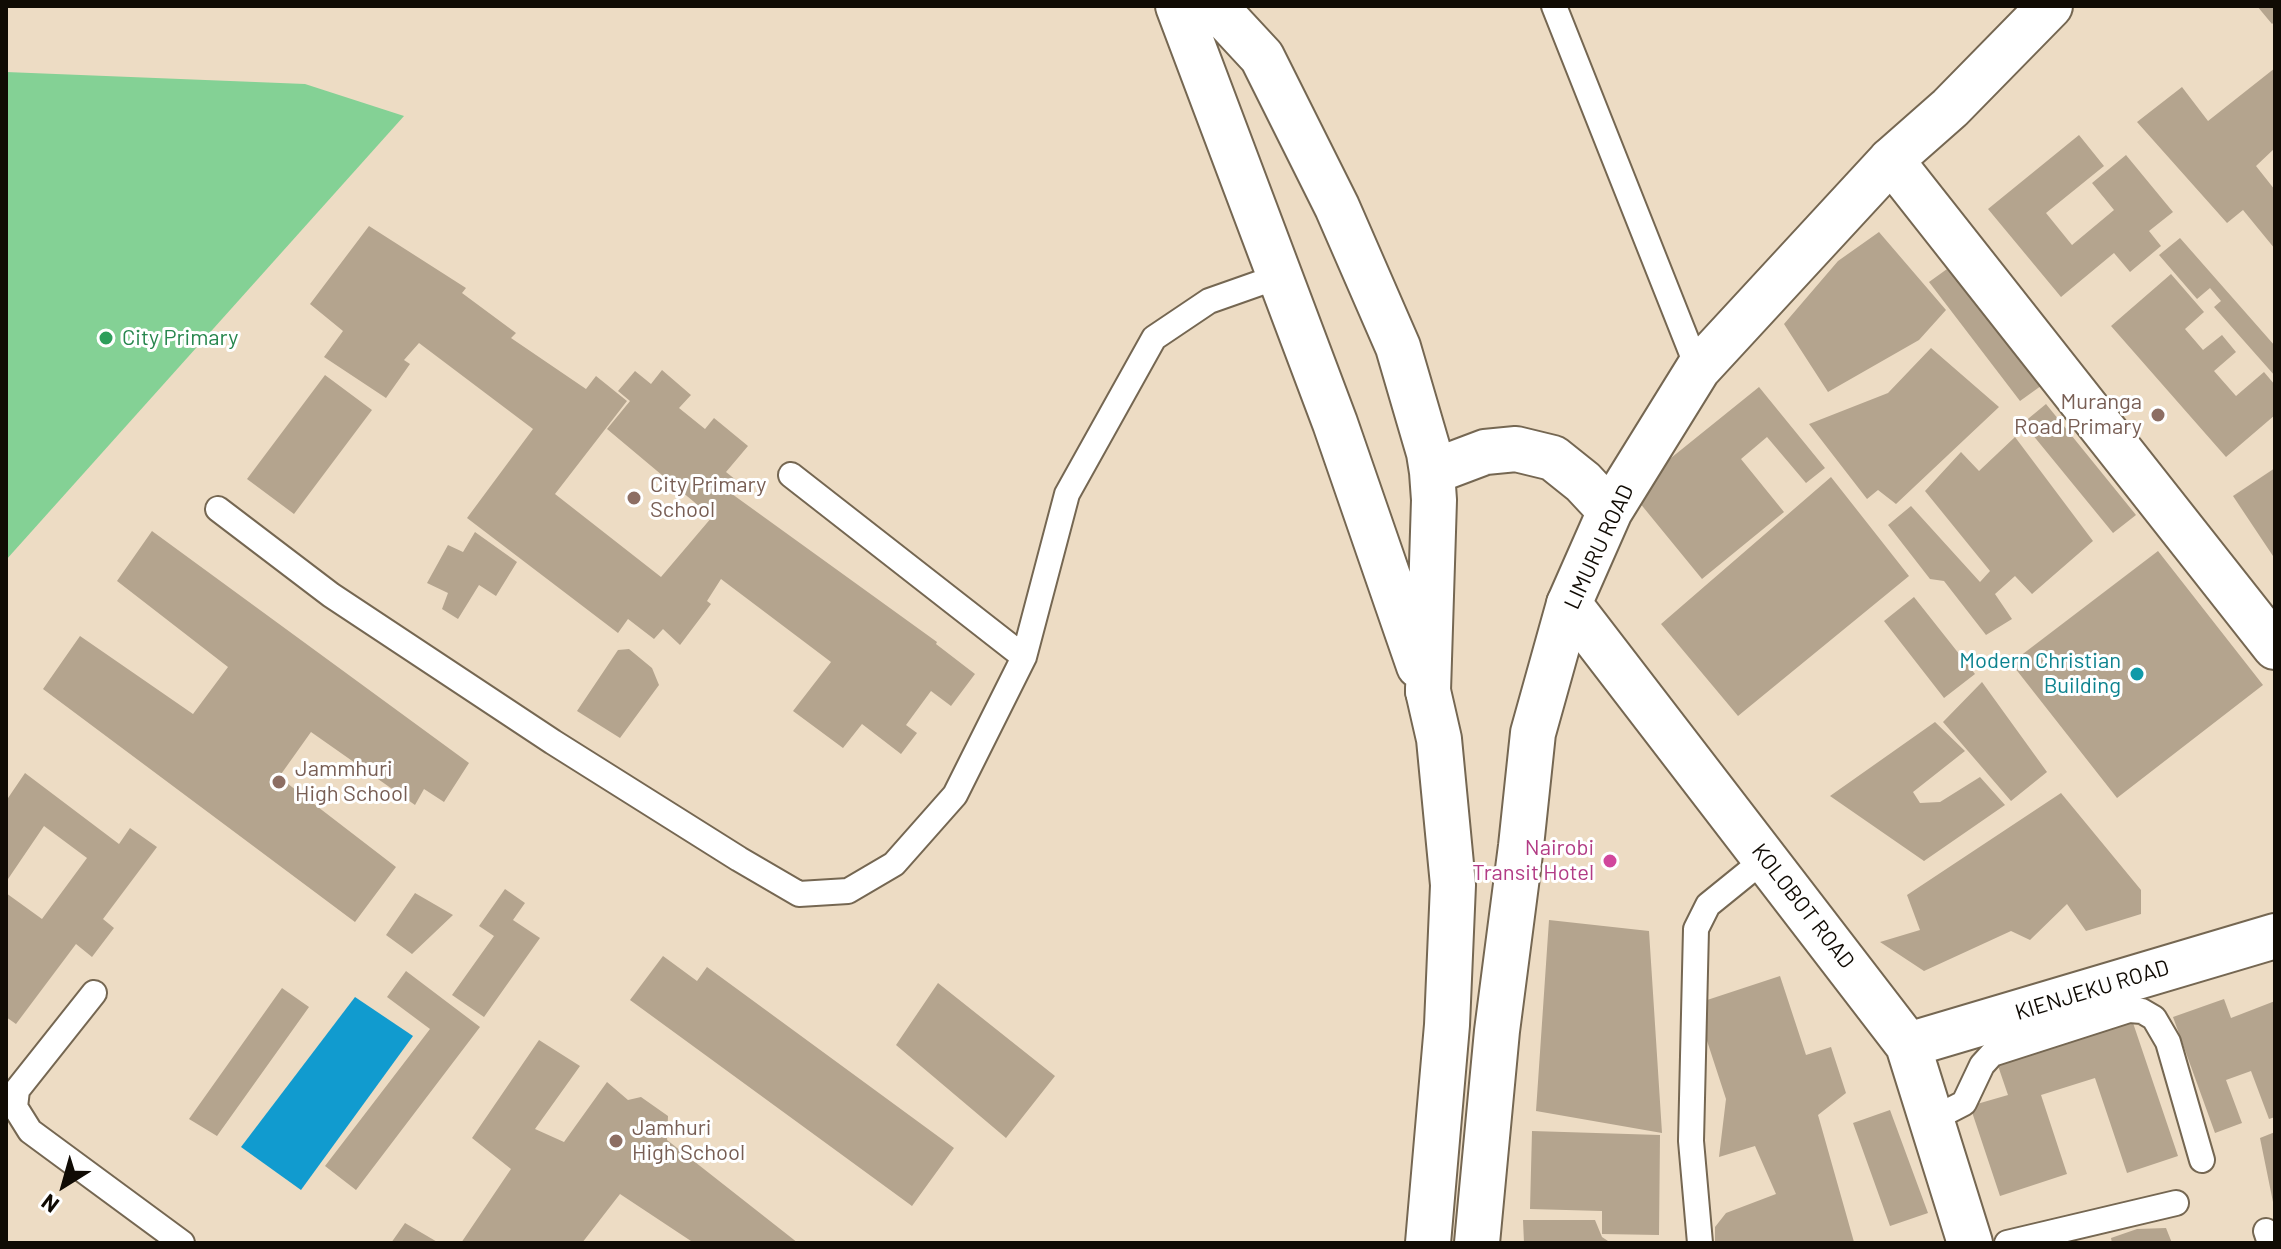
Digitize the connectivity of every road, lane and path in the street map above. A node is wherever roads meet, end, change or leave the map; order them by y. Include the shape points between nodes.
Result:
1 (1178, 6) edge
2 (1206, 6) edge
3 (1554, 6) edge
4 (2050, 6) edge
5 (1891, 160) junction
6 (1280, 276) junction
7 (1698, 369) junction
8 (1432, 472) junction
9 (791, 475) dead end
10 (218, 509) dead end
11 (1610, 511) junction
12 (1569, 604) junction
13 (2275, 647) edge
14 (1024, 657) junction
15 (1428, 691) junction
16 (1766, 858) junction
17 (2275, 936) edge
18 (94, 993) dead end
19 (1908, 1045) junction
20 (1931, 1120) junction
21 (2202, 1160) dead end
22 (2176, 1203) dead end
23 (182, 1243) edge
24 (1428, 1243) edge
25 (1477, 1243) edge
26 (1700, 1243) edge
27 (1970, 1243) edge
28 (2007, 1243) edge

1 - 6 main road
2 - 8 main road via 1223,15 1262,57 1337,207 1398,347
3 - 7 lane
4 - 5 main road, LIMURU ROAD
5 - 7 main road, LIMURU ROAD
5 - 13 main road
6 - 14 lane via 1209,301 1154,338 1067,494
6 - 15 main road
7 - 11 main road, LIMURU ROAD
8 - 11 main road via 1485,452 1516,449 1553,458
8 - 15 main road
9 - 14 lane
10 - 14 lane via 331,595 553,742 799,894 848,891 894,864 955,795
11 - 12 main road, LIMURU ROAD
12 - 16 main road, KOLOBOT ROAD
12 - 25 main road, LIMURU ROAD via 1533,733
15 - 24 main road via 1439,739 1453,885
16 - 19 main road, KOLOBOT ROAD
16 - 26 lane via 1708,905 1696,929 1691,1141
17 - 19 main road, KIENJEKU ROAD
18 - 23 lane via 17,1090 15,1107 30,1131
19 - 20 main road, KOLOBOT ROAD
20 - 21 lane via 1964,1103 1992,1054 2129,1010 2142,1011 2154,1018 2168,1042
20 - 27 main road, KOLOBOT ROAD
22 - 28 lane

